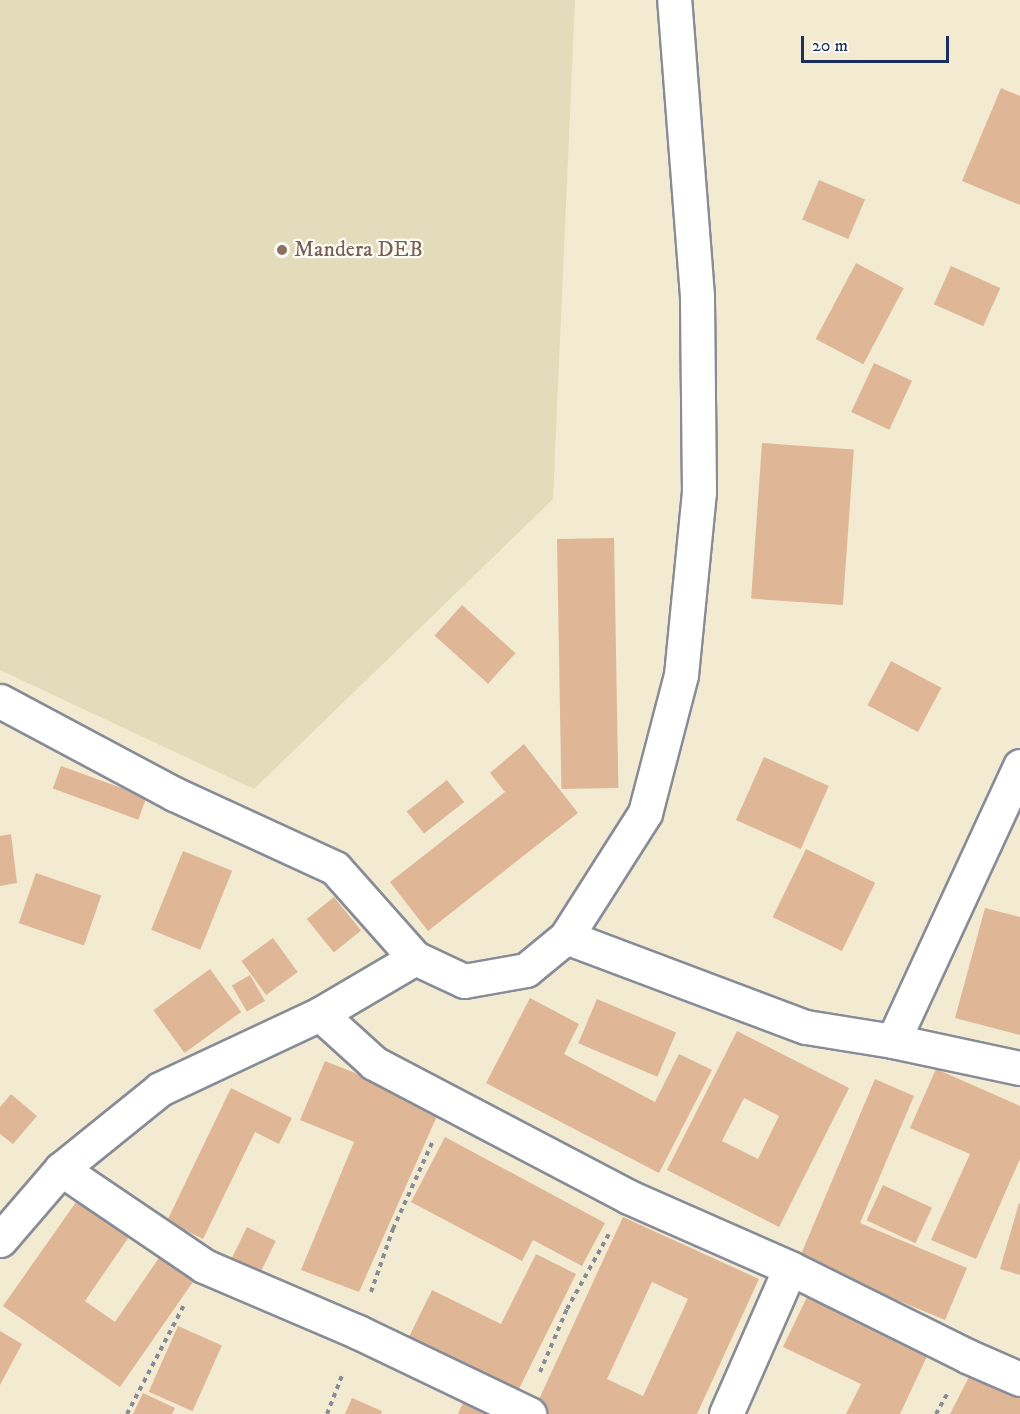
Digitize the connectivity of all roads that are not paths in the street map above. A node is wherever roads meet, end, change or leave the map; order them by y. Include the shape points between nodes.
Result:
1 (674, 0) edge
2 (0, 701) edge
3 (1020, 766) edge
4 (566, 937) junction
5 (415, 958) junction
6 (320, 1014) junction
7 (893, 1041) junction
8 (1020, 1068) edge
9 (61, 1169) junction
10 (0, 1240) edge
11 (790, 1268) junction
12 (1020, 1379) edge
13 (526, 1413) edge
14 (726, 1414) edge

1 - 4 street via 697,319 699,492 681,675 645,813
2 - 5 street via 174,794 334,868
3 - 7 street
4 - 5 street via 526,970 464,981
4 - 7 street via 806,1027
5 - 6 street
6 - 9 street via 160,1089
6 - 11 street via 374,1063 629,1197
7 - 8 street
9 - 10 street
9 - 13 street via 204,1266 358,1332
11 - 12 street
11 - 14 street

